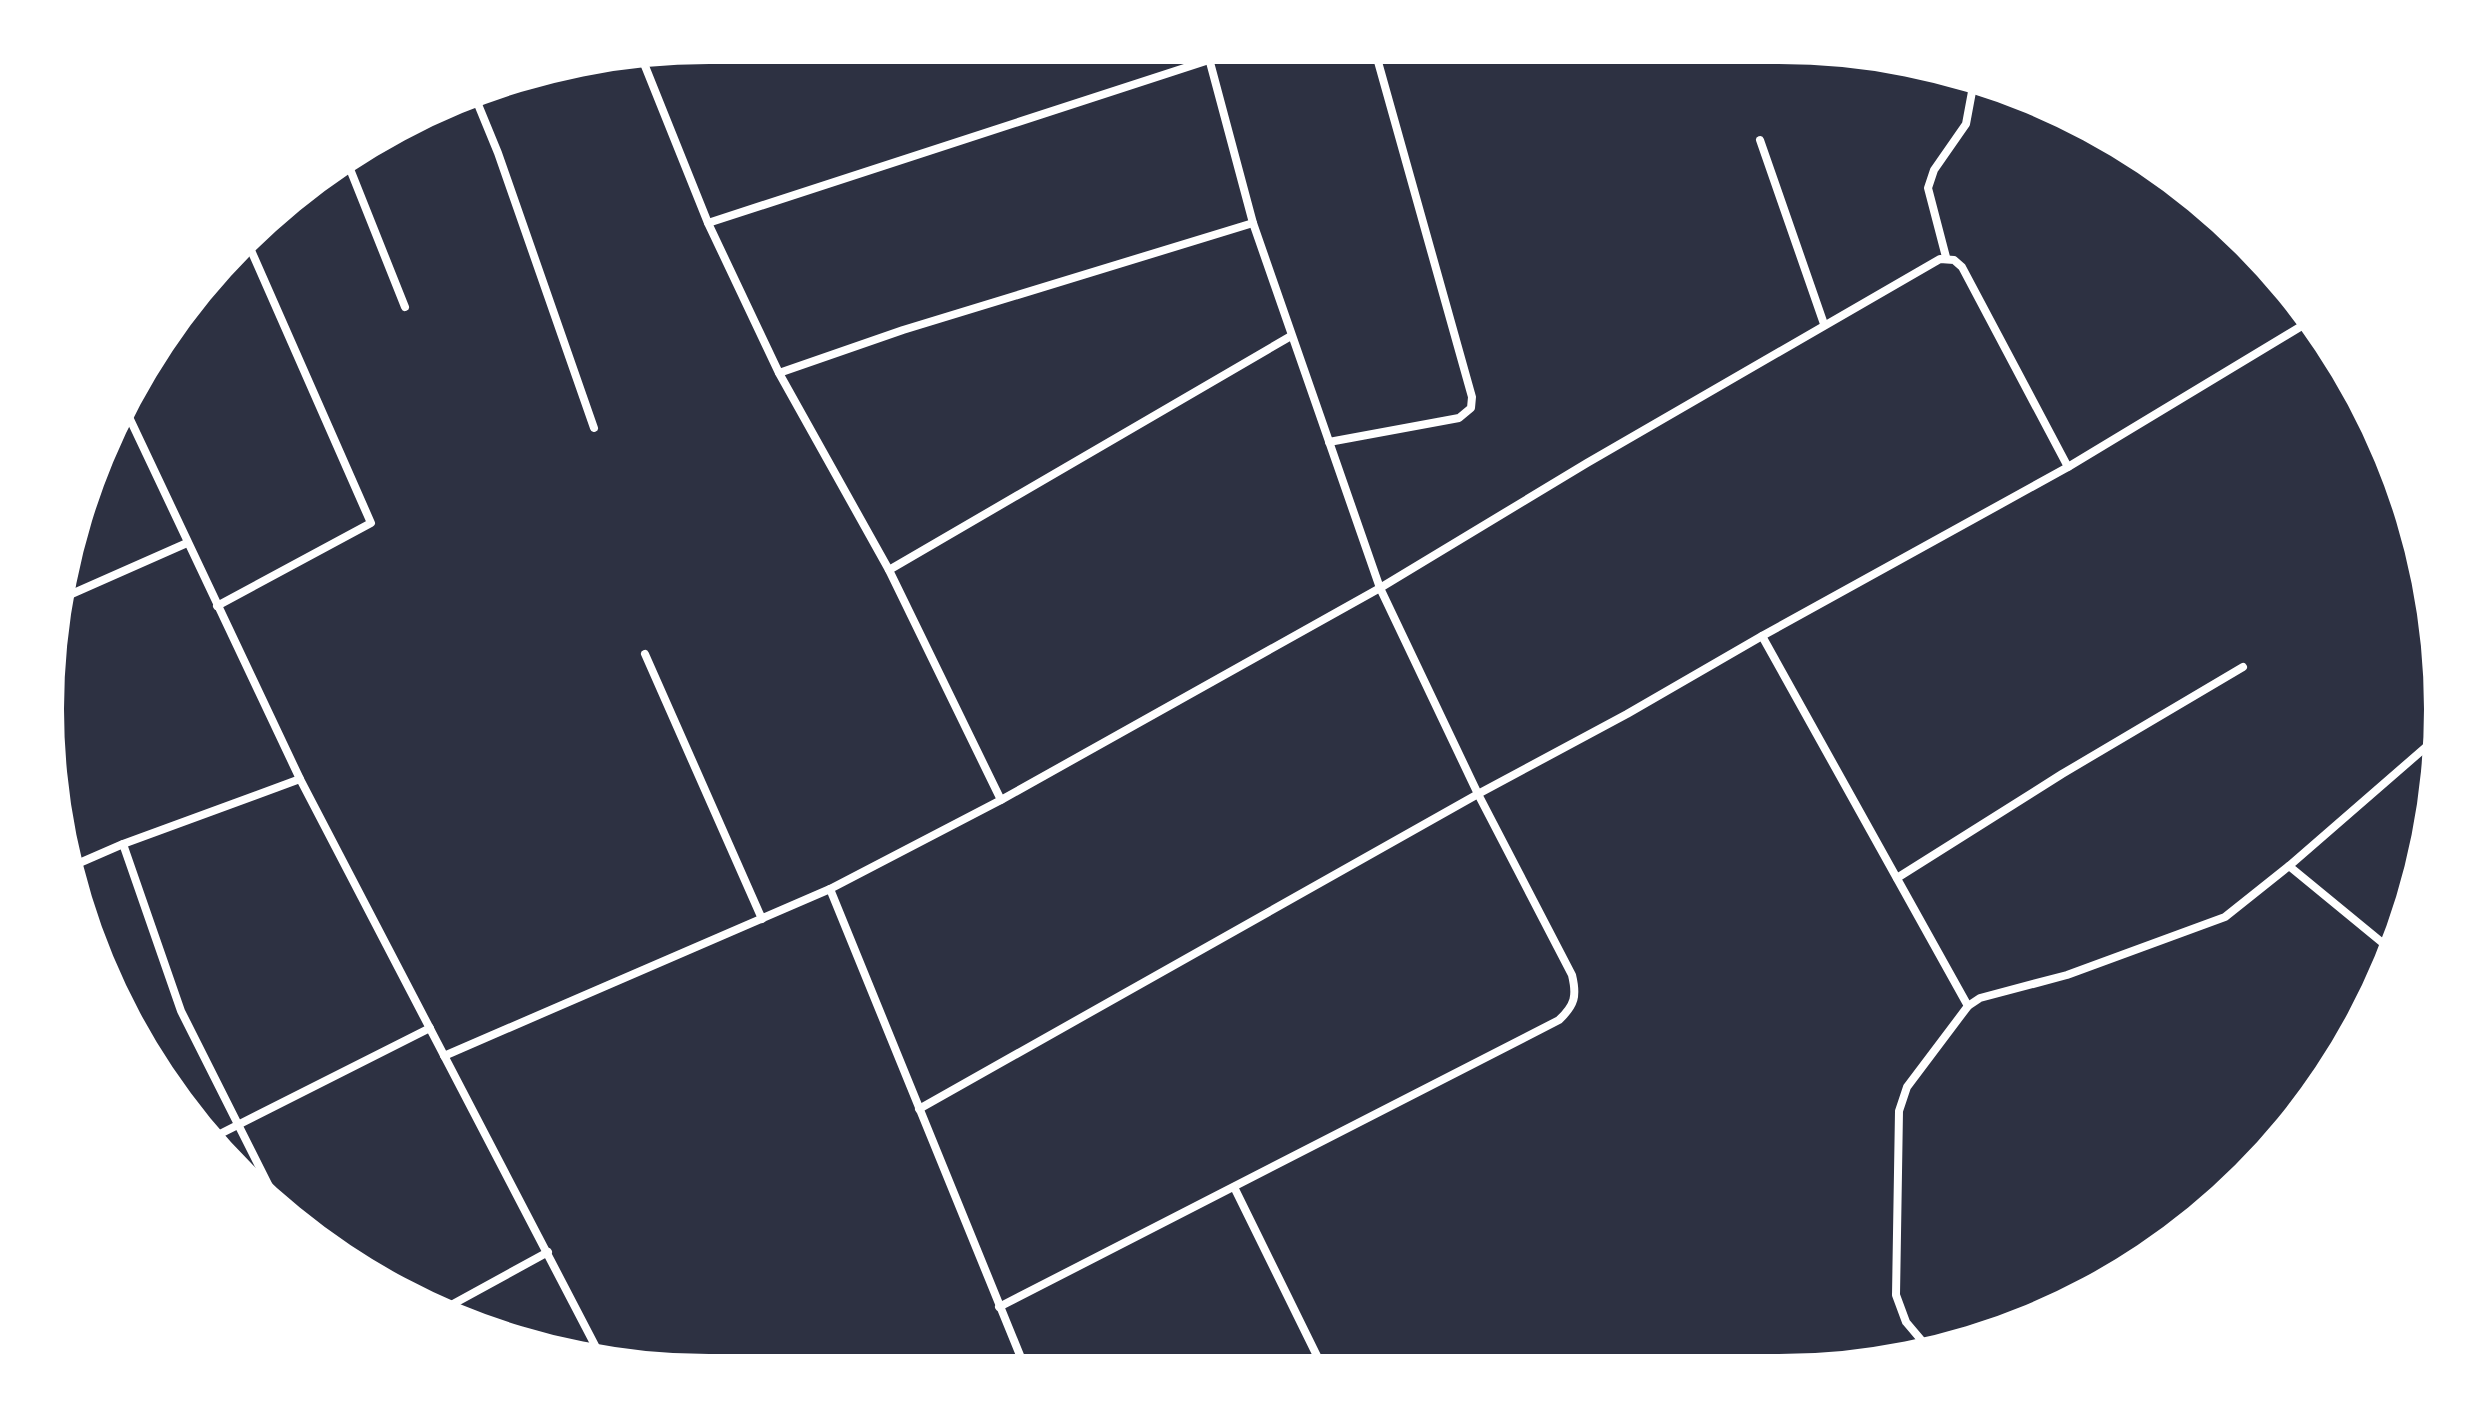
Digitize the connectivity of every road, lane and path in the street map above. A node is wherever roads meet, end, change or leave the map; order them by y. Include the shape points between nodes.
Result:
1 (1181, 64) edge
2 (1210, 64) edge
3 (1379, 64) edge
4 (646, 68) edge
5 (1972, 94) edge
6 (479, 107) edge
7 (1760, 140) dead end
8 (351, 173) edge
9 (708, 223) junction
10 (1253, 223) junction
11 (252, 254) edge
12 (1946, 257) junction
13 (405, 307) dead end
14 (1824, 324) junction
15 (2299, 328) edge
16 (1291, 336) junction
17 (779, 373) junction
18 (132, 423) edge
19 (594, 428) dead end
20 (1329, 442) junction
21 (2068, 467) junction
22 (187, 543) junction
23 (889, 570) junction
24 (1380, 588) junction
25 (75, 593) edge
26 (217, 606) junction
27 (1762, 636) junction
28 (645, 654) dead end
29 (2243, 667) dead end
30 (2423, 750) edge
31 (300, 779) junction
32 (1478, 794) junction
33 (1001, 800) junction
34 (123, 844) junction
35 (82, 862) edge
36 (2289, 866) junction
37 (1897, 878) junction
38 (830, 889) junction
39 (762, 919) junction
40 (2381, 941) edge
41 (1968, 1006) junction
42 (430, 1028) junction
43 (444, 1056) junction
44 (919, 1109) junction
45 (238, 1124) junction
46 (223, 1132) edge
47 (263, 1175) edge
48 (1234, 1187) junction
49 (548, 1252) junction
50 (456, 1302) edge
51 (999, 1307) junction
52 (1920, 1338) edge
53 (594, 1344) edge
54 (1019, 1354) edge
55 (1316, 1354) edge

1 - 9 street
2 - 10 street
3 - 20 street via 1471,408 1459,418
4 - 9 street
5 - 12 street via 1966,124 1934,170 1928,188
6 - 19 street
7 - 14 street
8 - 13 street
9 - 17 street
10 - 16 street
10 - 17 street via 917,325
11 - 26 street via 371,523
12 - 14 street
12 - 21 street via 1962,267
14 - 24 street
15 - 21 street
16 - 20 street
16 - 23 street
17 - 23 street
18 - 22 street
20 - 24 street
21 - 27 street
22 - 25 street
22 - 26 street
23 - 33 street
24 - 32 street
24 - 33 street
26 - 31 street
27 - 32 street
27 - 37 street
28 - 39 street
29 - 37 street
30 - 36 street
31 - 34 street
31 - 42 street
32 - 44 street
32 - 48 street via 1572,975 1572,1007 1559,1020
33 - 38 street
34 - 35 street
34 - 45 street via 181,1011
36 - 40 street
36 - 41 street via 2225,917
37 - 41 street
38 - 39 street
38 - 44 street
39 - 43 street
41 - 52 street via 1907,1087 1899,1111 1896,1295 1906,1322
42 - 43 street
42 - 45 street
43 - 49 street
44 - 51 street
45 - 46 street
45 - 47 street
48 - 51 street
48 - 55 street
49 - 50 street
49 - 53 street
51 - 54 street

